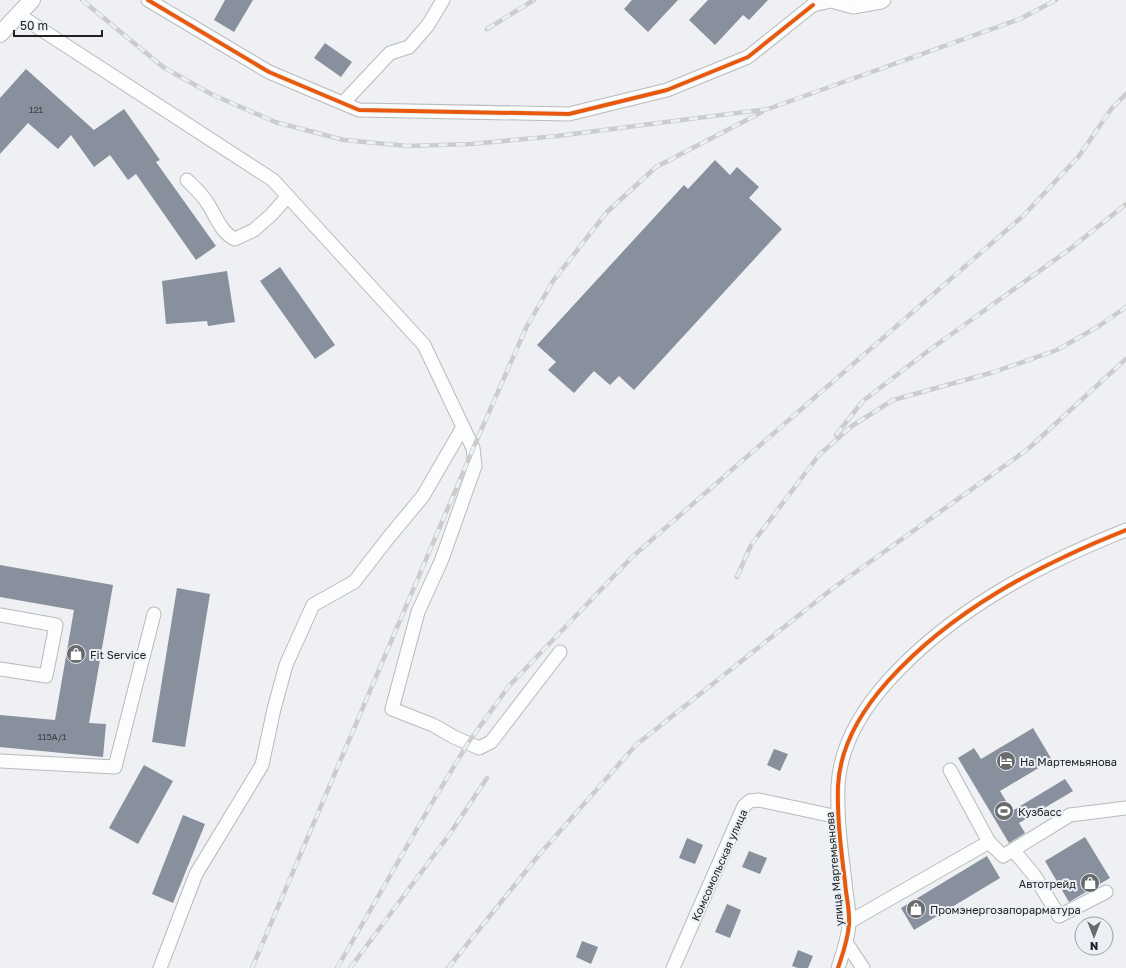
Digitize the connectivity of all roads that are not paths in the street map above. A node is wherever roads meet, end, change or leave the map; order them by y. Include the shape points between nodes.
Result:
1 (32, 0) edge
2 (148, 0) edge
3 (443, 0) edge
4 (884, 0) edge
5 (19, 15) junction
6 (0, 34) edge
7 (343, 103) junction
8 (187, 180) dead end
9 (288, 196) junction
10 (463, 427) junction
11 (1126, 530) edge
12 (154, 614) dead end
13 (0, 615) edge
14 (560, 652) dead end
15 (0, 669) edge
16 (0, 761) edge
17 (950, 770) dead end
18 (1126, 808) edge
19 (838, 817) junction
20 (989, 842) junction
21 (1013, 850) junction
22 (1106, 892) dead end
23 (849, 922) junction
24 (847, 944) junction
25 (160, 968) edge
26 (673, 968) edge
27 (838, 968) edge
28 (863, 968) edge

1 - 5 main road
2 - 7 street via 269,72
3 - 7 street via 428,25 409,47 390,53
4 - 7 street via 853,7 831,1 814,5 748,57 667,90 569,114 359,110
5 - 6 main road
5 - 9 street via 273,180
8 - 9 street via 208,203 224,232 235,239 254,230
9 - 10 street via 424,345
10 - 14 street via 473,448 475,466 442,559 418,612 392,709 433,725 479,748 491,742
10 - 25 street via 423,496 354,582 313,605 286,666 262,765 196,874
11 - 19 street, улица Мартемьянова via 1007,586 944,628 897,671 876,694 848,740 840,766
12 - 16 street via 115,767
13 - 15 street via 56,625 46,676
17 - 20 street
18 - 21 street via 1070,815
19 - 23 street, улица Мартемьянова
19 - 26 street, Комсомольская улица via 759,800 750,801 744,806
20 - 21 street via 1003,856
20 - 23 street
21 - 22 street via 1034,875 1059,916
23 - 24 street, улица Мартемьянова
24 - 27 street, улица Мартемьянова
24 - 28 street

